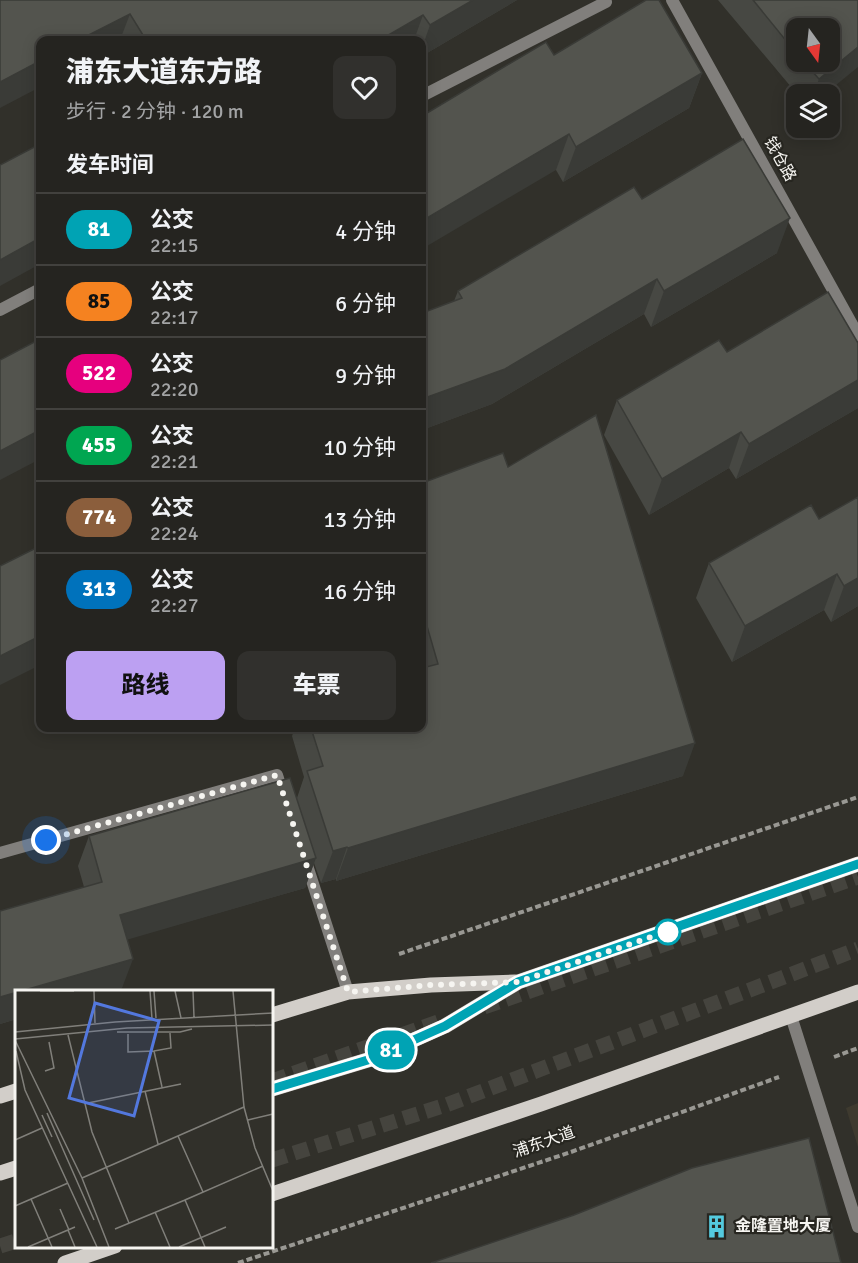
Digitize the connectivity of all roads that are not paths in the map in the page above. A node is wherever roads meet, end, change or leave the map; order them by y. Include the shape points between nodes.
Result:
1 (672, 0) edge
2 (606, 2) dead end
3 (426, 94) edge
4 (36, 292) edge
5 (0, 310) edge
6 (858, 335) edge
7 (288, 808) edge
8 (303, 852) edge
9 (0, 853) edge
10 (858, 864) edge
11 (518, 982) junction
12 (348, 992) junction
13 (858, 992) edge
14 (273, 1015) edge
15 (791, 1016) junction
16 (273, 1089) edge
17 (15, 1091) edge
18 (0, 1096) edge
19 (15, 1168) edge
20 (0, 1173) edge
21 (273, 1194) edge
22 (858, 1227) edge
23 (112, 1248) edge
24 (95, 1258) edge
25 (64, 1263) edge

1 - 6 street, 钱仓路
2 - 3 street
4 - 5 street
7 - 9 street via 277,775
8 - 12 street
10 - 11 main road
11 - 12 main road
11 - 16 main road via 445,1026 371,1059
12 - 14 main road
13 - 15 main road
15 - 21 main road
15 - 22 street
17 - 18 main road
19 - 20 main road
23 - 24 main road
24 - 25 main road

